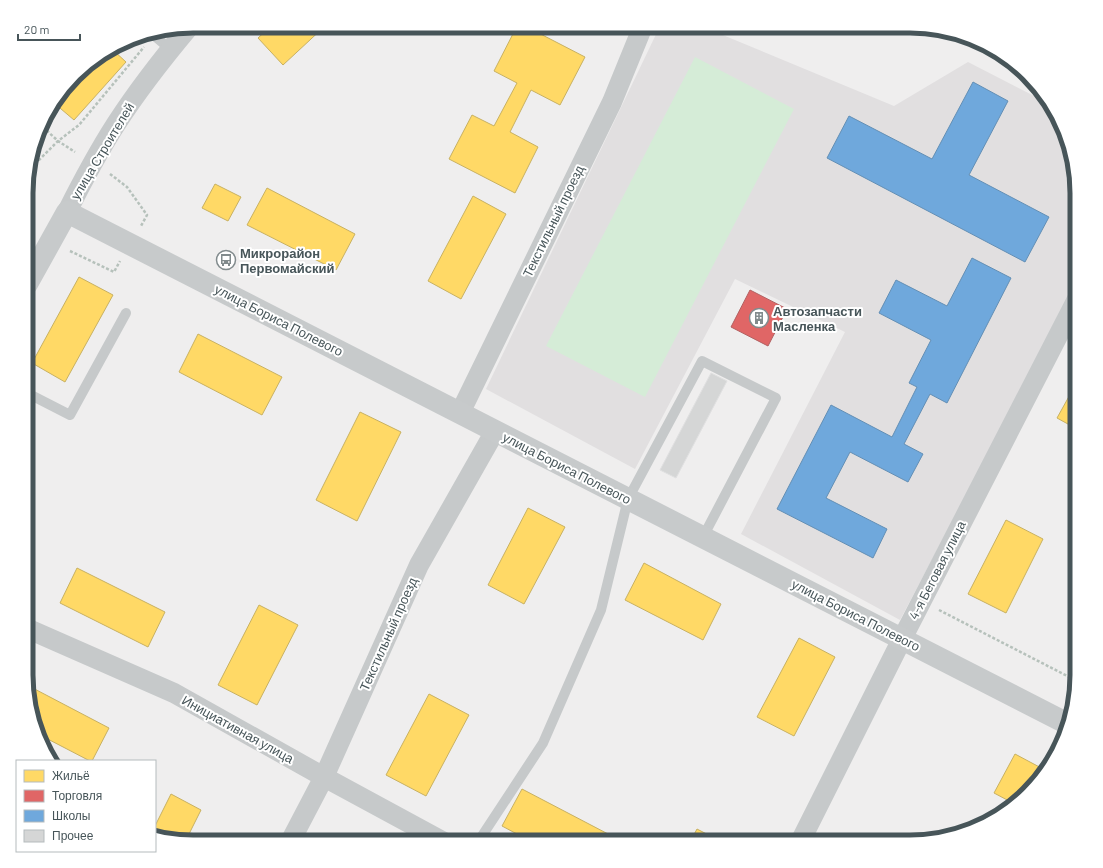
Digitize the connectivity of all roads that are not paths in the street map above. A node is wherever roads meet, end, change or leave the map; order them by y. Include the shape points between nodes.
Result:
1 (184, 33) edge
2 (640, 33) edge
3 (156, 37) edge
4 (170, 49) junction
5 (67, 212) junction
6 (33, 273) edge
7 (1070, 313) edge
8 (126, 314) dead end
9 (33, 396) edge
10 (460, 413) junction
11 (495, 431) junction
12 (628, 499) junction
13 (703, 537) junction
14 (33, 631) edge
15 (902, 639) junction
16 (1063, 721) edge
17 (324, 777) junction
18 (294, 835) edge
19 (431, 835) edge
20 (483, 835) edge
21 (804, 835) edge

1 - 4 street, улица Строителей
2 - 10 street, Текстильный проезд via 612,102
3 - 4 lane
4 - 5 street, улица Строителей via 116,123
5 - 6 main road, улица Строителей
5 - 10 main road, улица Бориса Полевого
7 - 15 street, 4-я Беговая улица
8 - 9 lane via 70,415
10 - 11 main road, улица Бориса Полевого
11 - 12 main road, улица Бориса Полевого
11 - 17 street, Текстильный проезд via 419,565
12 - 13 main road, улица Бориса Полевого
12 - 13 lane via 702,361 776,398
12 - 20 lane via 601,610 543,743
13 - 15 main road, улица Бориса Полевого
14 - 17 street, Инициативная улица via 174,693
15 - 16 main road, улица Бориса Полевого
15 - 21 street, 4-я Беговая улица
17 - 18 street, Текстильный проезд
17 - 19 street, Инициативная улица

